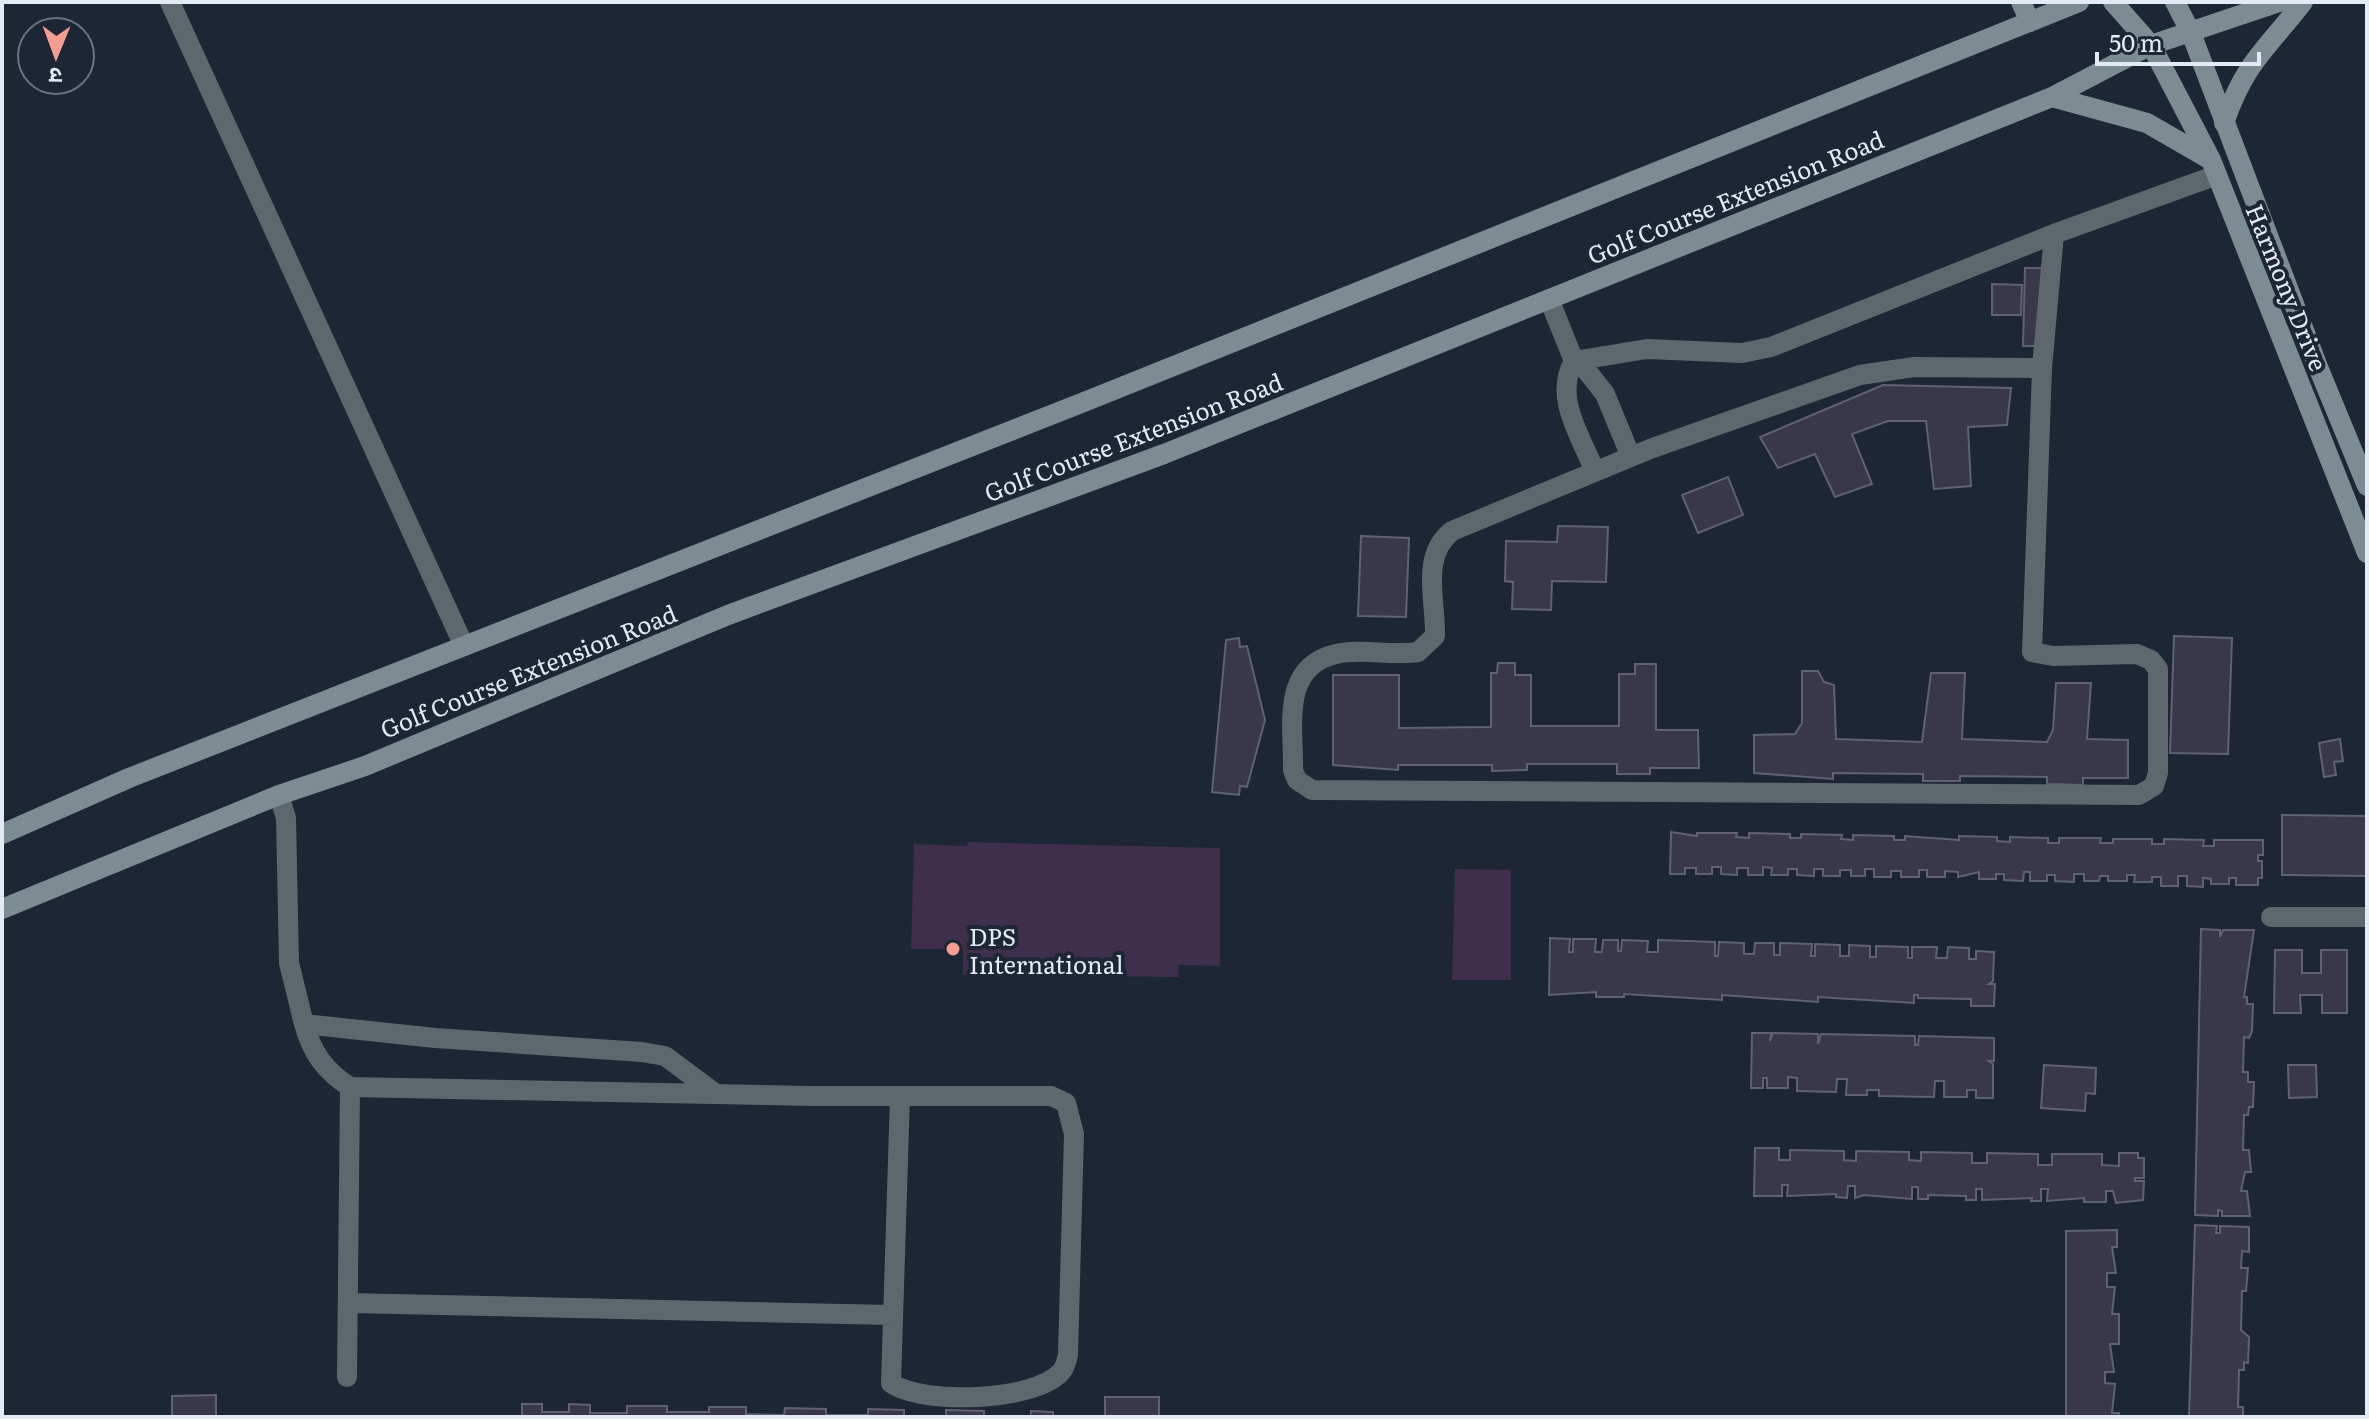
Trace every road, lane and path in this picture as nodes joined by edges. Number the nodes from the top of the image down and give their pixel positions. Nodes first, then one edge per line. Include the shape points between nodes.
1 (170, 2) edge
2 (2021, 2) edge
3 (2079, 2) edge
4 (2113, 2) edge
5 (2175, 2) edge
6 (2279, 2) edge
7 (2303, 2) edge
8 (2030, 22) junction
9 (2191, 33) junction
10 (2151, 45) junction
11 (2052, 97) junction
12 (2224, 123) junction
13 (2214, 167) junction
14 (2054, 234) junction
15 (1549, 299) junction
16 (1574, 361) junction
17 (2042, 368) junction
18 (1631, 457) junction
19 (1595, 472) junction
20 (2367, 486) edge
21 (2367, 553) edge
22 (464, 646) junction
23 (279, 795) junction
24 (2, 834) edge
25 (2, 909) edge
26 (2271, 917) dead end
27 (2367, 917) edge
28 (304, 1024) junction
29 (350, 1087) junction
30 (716, 1094) junction
31 (900, 1096) junction
32 (348, 1303) junction
33 (892, 1315) junction
34 (347, 1377) dead end

1 - 22 street
2 - 8 main road
3 - 8 main road, Golf Course Extension Road
4 - 10 main road, Harmony Drive
5 - 9 main road, Harmony Drive
6 - 9 main road, Golf Course Extension Road
7 - 12 main road via 2254,57
8 - 22 main road, Golf Course Extension Road
9 - 10 main road, Golf Course Extension Road
9 - 12 main road, Harmony Drive
10 - 11 main road, Golf Course Extension Road
10 - 13 main road, Harmony Drive
11 - 13 main road via 2147,123
11 - 15 main road, Golf Course Extension Road
12 - 20 main road, Harmony Drive
13 - 14 street
13 - 21 main road, Harmony Drive
14 - 16 street via 1771,347 1742,353 1647,349
14 - 17 street
15 - 16 street
15 - 23 main road, Golf Course Extension Road via 1164,454 728,615 365,766
16 - 18 street via 1605,394
16 - 19 street via 1564,382 1566,400
17 - 18 street via 1885,369
17 - 19 street via 2032,652 2137,654 2158,669 2158,773 2154,786 2139,795 1312,790 1297,780 1294,688 1306,667 1336,653 1418,652 1435,636 1432,556 1438,541
18 - 19 street
22 - 24 main road, Golf Course Extension Road via 129,778
23 - 25 main road, Golf Course Extension Road
23 - 28 street via 286,818 289,963
26 - 27 street
28 - 29 street via 310,1045 329,1073
28 - 30 street via 642,1052 665,1056
29 - 30 street
29 - 32 street
30 - 31 street
31 - 33 street
31 - 33 street via 1051,1096 1066,1103 1074,1134 1068,1355 1057,1376 1014,1394 905,1393 891,1383
32 - 33 street
32 - 34 street

